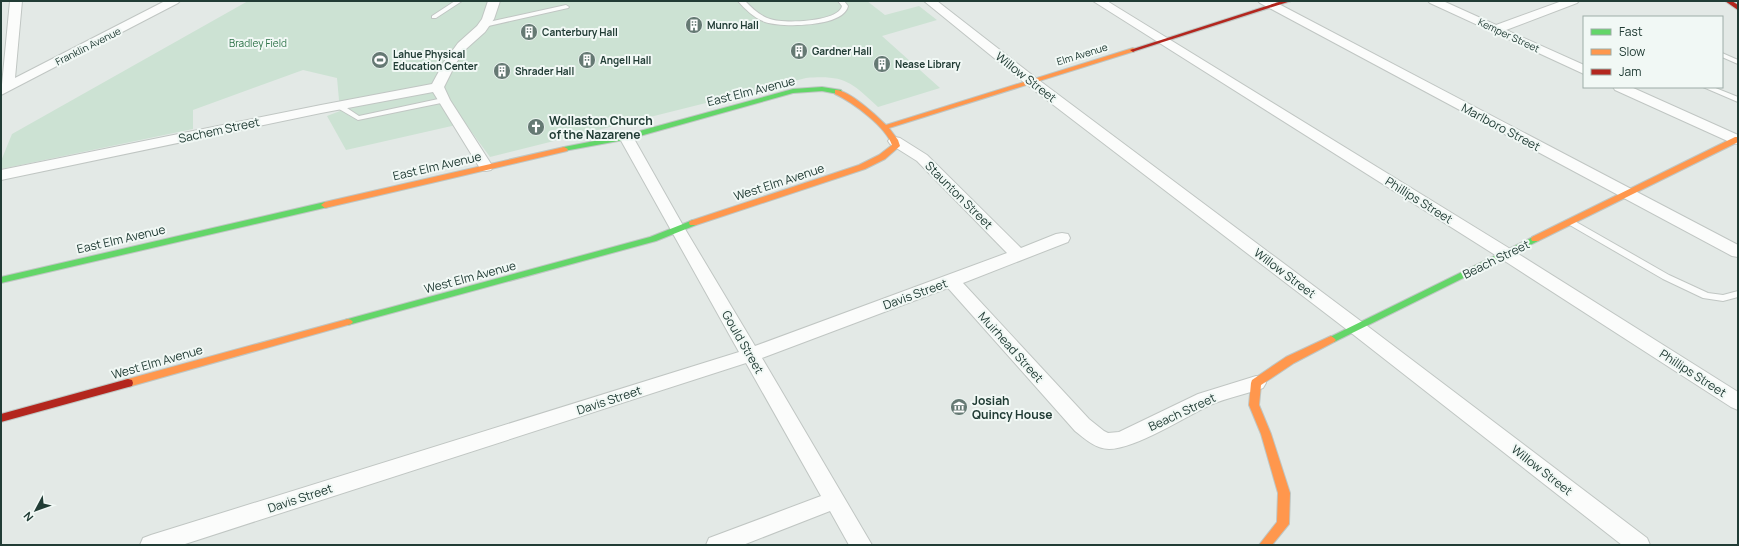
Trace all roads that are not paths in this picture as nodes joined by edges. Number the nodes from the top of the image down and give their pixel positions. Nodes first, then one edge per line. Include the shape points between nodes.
1 (174, 1) edge
2 (459, 1) edge
3 (494, 1) edge
4 (741, 1) edge
5 (841, 1) edge
6 (930, 1) edge
7 (1099, 1) edge
8 (1288, 1) edge
9 (1434, 1) edge
10 (1572, 1) edge
11 (1268, 3) edge
12 (16, 4) edge
13 (566, 7) dead end
14 (1, 11) edge
15 (434, 17) dead end
16 (484, 25) junction
17 (1496, 29) junction
18 (1150, 34) junction
19 (1723, 55) edge
20 (1738, 62) edge
21 (1583, 70) edge
22 (1021, 73) junction
23 (1623, 88) edge
24 (1709, 88) edge
25 (5, 89) edge
26 (440, 94) junction
27 (1738, 100) edge
28 (885, 111) dead end
29 (870, 116) junction
30 (883, 128) junction
31 (626, 137) junction
32 (1737, 139) edge
33 (895, 141) junction
34 (486, 166) junction
35 (1, 175) edge
36 (1628, 194) junction
37 (1571, 222) junction
38 (677, 229) junction
39 (1062, 238) dead end
40 (1738, 252) edge
41 (1018, 254) junction
42 (1506, 254) junction
43 (1, 280) edge
44 (951, 281) junction
45 (1738, 294) edge
46 (1356, 327) junction
47 (750, 355) junction
48 (1256, 383) junction
49 (1738, 402) edge
50 (1, 418) edge
51 (1108, 441) joint
52 (835, 500) junction
53 (151, 545) edge
54 (717, 545) edge
55 (861, 545) edge
56 (1265, 545) edge
57 (1639, 545) edge

1 - 25 street, Franklin Avenue
2 - 15 lane
3 - 16 street
4 - 5 lane via 758,16 786,24 838,16 844,11 845,6
6 - 22 street, Willow Street
7 - 18 street, Phillips Street
8 - 11 street, Elm Avenue
9 - 17 street, Kemper Street
10 - 17 street
11 - 18 street, Elm Avenue
11 - 36 street, Marlboro Street
12 - 14 street
12 - 25 street
13 - 16 lane
16 - 26 street via 450,62
17 - 21 street, Kemper Street
18 - 22 street, Elm Avenue
18 - 42 street, Phillips Street
19 - 20 lane
22 - 30 street, Elm Avenue
22 - 46 street, Willow Street
23 - 32 street
24 - 27 lane
26 - 34 street
26 - 35 street, Sachem Street via 338,106
28 - 29 street
29 - 30 street
29 - 31 street, East Elm Avenue via 840,92 812,89 793,91
30 - 33 street
31 - 34 street, East Elm Avenue
31 - 38 street, Gould Street
32 - 36 street, Beach Street
33 - 38 street, West Elm Avenue via 896,146 891,151 862,167
33 - 41 street, Staunton Street via 922,158
34 - 43 street, East Elm Avenue
36 - 37 street, Beach Street
36 - 40 street, Marlboro Street
37 - 42 street, Beach Street
37 - 45 lane via 1666,277 1706,296 1723,298
38 - 47 street, Gould Street
38 - 50 street, West Elm Avenue via 645,241
39 - 41 street, Davis Street
41 - 44 street, Davis Street
42 - 46 street, Beach Street
42 - 49 street, Phillips Street
44 - 47 street, Davis Street
44 - 51 street, Muirhead Street via 1082,424 1097,437
46 - 48 street, Beach Street via 1290,360
46 - 57 street, Willow Street
47 - 52 street, Gould Street
47 - 53 street, Davis Street
48 - 51 street, Beach Street via 1205,399 1129,437
48 - 56 street via 1254,405 1266,434 1284,493 1283,524
52 - 54 street
52 - 55 street, Gould Street

